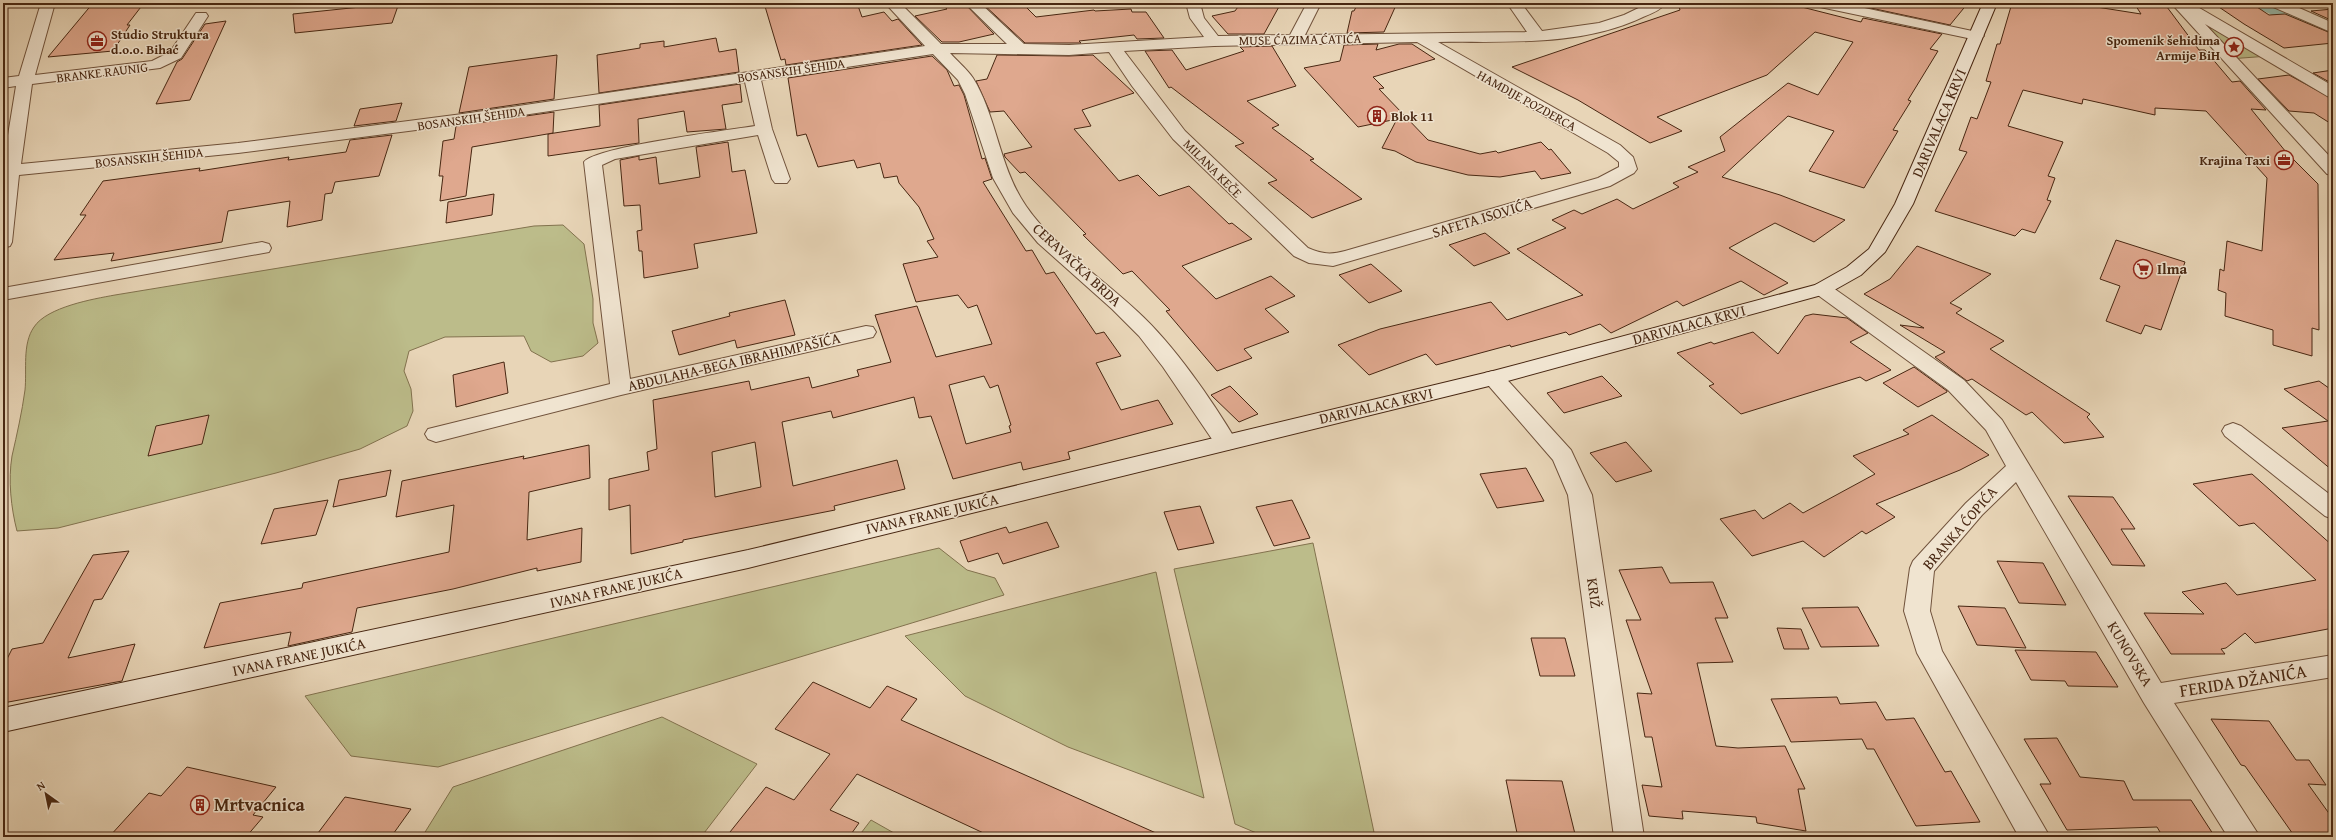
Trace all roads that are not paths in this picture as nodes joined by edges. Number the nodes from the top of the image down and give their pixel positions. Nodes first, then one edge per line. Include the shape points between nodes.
1 (48, 3) edge
2 (892, 3) edge
3 (972, 3) edge
4 (1193, 3) edge
5 (1314, 3) edge
6 (1514, 3) edge
7 (1659, 3) edge
8 (1820, 3) edge
9 (1990, 3) edge
10 (2180, 3) edge
11 (2276, 3) edge
12 (201, 16) dead end
13 (2333, 30) edge
14 (2233, 33) junction
15 (2206, 35) junction
16 (1538, 36) junction
17 (1977, 36) junction
18 (1419, 37) junction
19 (1296, 39) junction
20 (1214, 41) junction
21 (1020, 48) junction
22 (1114, 48) junction
23 (936, 49) junction
24 (752, 76) junction
25 (25, 81) junction
26 (3, 83) edge
27 (2333, 93) edge
28 (764, 129) junction
29 (1628, 169) joint
30 (2333, 170) edge
31 (7, 171) edge
32 (781, 179) dead end
33 (3, 242) edge
34 (262, 248) dead end
35 (1333, 260) joint
36 (1822, 289) junction
37 (3, 294) edge
38 (866, 332) dead end
39 (1493, 378) junction
40 (621, 388) junction
41 (2233, 431) dead end
42 (436, 434) dead end
43 (1226, 442) junction
44 (2019, 468) junction
45 (2333, 510) edge
46 (2333, 666) edge
47 (2154, 694) junction
48 (3, 720) edge
49 (1629, 837) edge
50 (2035, 837) edge
51 (2245, 837) edge

1 - 25 street
2 - 23 street, CERAVAČKA BRDA
3 - 21 street
4 - 20 street via 1197,18
5 - 19 street
6 - 16 street
7 - 16 street, MUSE ĆAZIMA ĆATIĆA via 1639,16 1612,26
8 - 17 street
9 - 17 street, DARIVALACA KRVI
10 - 14 street
10 - 15 street
11 - 13 street
12 - 25 street, BRANKE RAUNIG via 176,54 166,61 143,68
14 - 15 street via 2214,30
14 - 27 street
15 - 30 street
16 - 18 street, MUSE ĆAZIMA ĆATIĆA
17 - 36 street, DARIVALACA KRVI via 1904,204 1876,252 1854,271
18 - 19 street, MUSE ĆAZIMA ĆATIĆA
18 - 29 street, HAMDIJE POZDERCA via 1614,149 1627,162
19 - 20 street, MUSE ĆAZIMA ĆATIĆA
20 - 22 street, MUSE ĆAZIMA ĆATIĆA
21 - 22 street, MUSE ĆAZIMA ĆATIĆA
21 - 23 street, MUSE ĆAZIMA ĆATIĆA
22 - 35 street, MILANA KEČE via 1165,119 1218,174 1301,252 1316,259
23 - 24 street, BOSANSKIH ŠEHIDA
23 - 43 street, CERAVAČKA BRDA via 965,78 974,93 1001,178 1020,209 1050,244 1154,339
24 - 28 street
24 - 31 street, BOSANSKIH ŠEHIDA via 470,118 238,148
25 - 26 street, BRANKE RAUNIG
25 - 31 street
28 - 32 street
28 - 40 street, ABDULAHA-BEGA IBRAHIMPAŠIĆA via 611,155 593,162
29 - 35 street, SAFETA ISOVIĆA via 1604,182 1397,244
31 - 33 street
34 - 37 street
36 - 39 street, DARIVALACA KRVI
36 - 44 street via 1956,385 1994,425
38 - 40 street, ABDULAHA-BEGA IBRAHIMPAŠIĆA
39 - 43 street, DARIVALACA KRVI
39 - 49 street, KRIŽ via 1563,456 1580,495
40 - 42 street
41 - 45 street
43 - 48 street, IVANA FRANE JUKIĆA via 748,558
44 - 47 street, KUNOVSKA
44 - 50 street, BRANKA ĆOPIĆA via 2002,480 1922,568 1918,611 1930,653
46 - 47 street, FERIDA DŽANIĆA
47 - 51 street, KUNOVSKA

